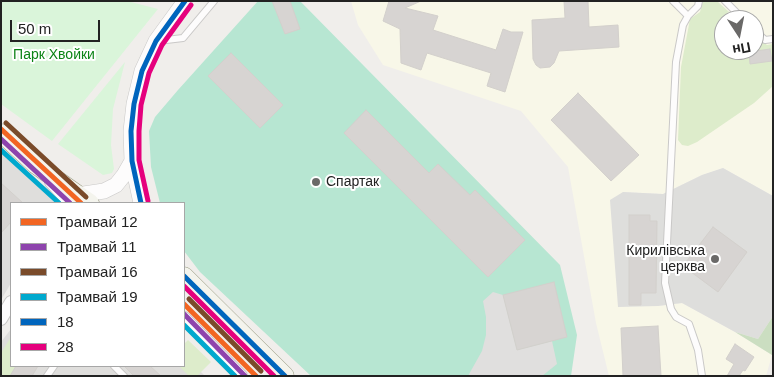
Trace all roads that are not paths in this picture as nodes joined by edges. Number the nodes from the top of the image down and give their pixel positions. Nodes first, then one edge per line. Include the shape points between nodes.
1 (185, 1) edge
2 (214, 1) edge
3 (673, 1) edge
4 (699, 1) edge
5 (725, 1) edge
6 (734, 10) edge
7 (688, 16) junction
8 (156, 41) junction
9 (1, 133) edge
10 (132, 161) junction
11 (77, 201) edge
12 (102, 202) edge
13 (141, 202) edge
14 (185, 277) edge
15 (10, 304) edge
16 (1, 319) edge
17 (185, 319) edge
18 (115, 367) edge
19 (124, 376) edge
20 (241, 376) edge
21 (285, 376) edge
22 (702, 376) edge

1 - 8 street
2 - 8 lane via 183,38
3 - 7 lane
4 - 7 lane
5 - 6 lane
7 - 22 lane via 683,25 676,62 665,283 671,309 689,324
8 - 10 street via 142,71 134,104
9 - 11 main road
10 - 11 street via 116,185
10 - 13 street
11 - 12 main road via 96,199
14 - 21 main road
15 - 16 street
17 - 20 street
18 - 19 lane

